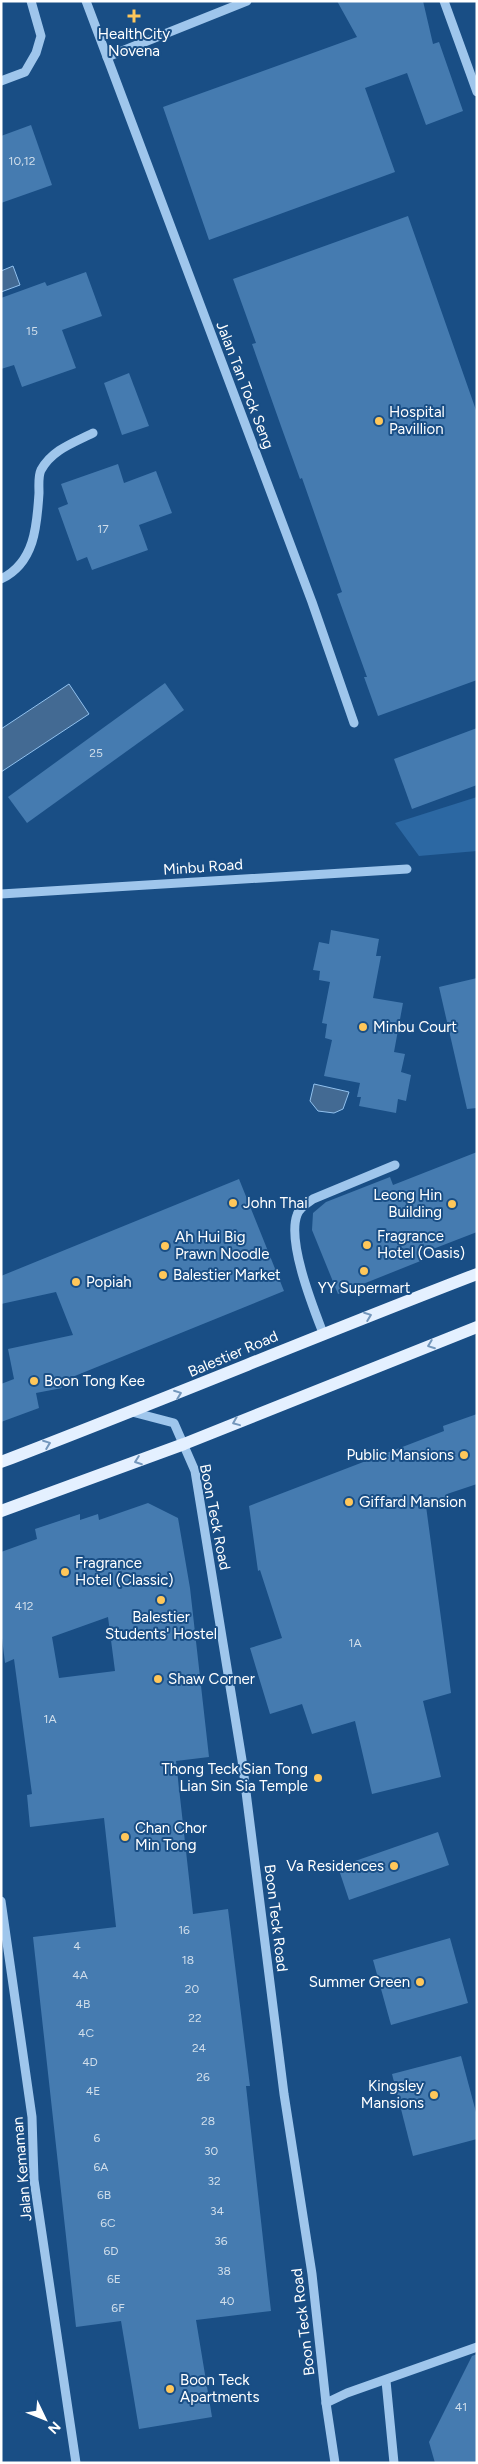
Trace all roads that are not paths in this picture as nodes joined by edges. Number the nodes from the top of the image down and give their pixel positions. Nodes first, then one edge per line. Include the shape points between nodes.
1 (31, 1) edge
2 (86, 1) edge
3 (247, 1) edge
4 (444, 1) edge
5 (107, 57) junction
6 (1, 81) edge
7 (477, 92) edge
8 (93, 433) dead end
9 (1, 579) edge
10 (354, 723) dead end
11 (406, 869) dead end
12 (1, 894) edge
13 (395, 1165) dead end
14 (477, 1274) edge
15 (477, 1327) edge
16 (323, 1333) junction
17 (132, 1412) junction
18 (184, 1444) junction
19 (1, 1462) edge
20 (1, 1511) edge
21 (1, 1901) edge
22 (477, 2347) edge
23 (386, 2381) junction
24 (326, 2403) junction
25 (76, 2463) edge
26 (335, 2463) edge
27 (394, 2463) edge

1 - 6 street via 41,36 36,53 25,72
2 - 5 street, Jalan Tan Tock Seng
3 - 5 street
4 - 7 street
5 - 10 street, Jalan Tan Tock Seng via 312,602
8 - 9 street via 56,451 40,472 36,529 30,551 8,576
11 - 12 street, Minbu Road
13 - 16 street via 313,1198 296,1216 296,1246
16 -> 14 main road, Balestier Road
15 -> 18 main road
17 -> 16 main road, Balestier Road
17 - 18 street, Boon Teck Road via 174,1424
19 -> 17 main road, Balestier Road
18 -> 20 main road
18 - 24 street, Boon Teck Road via 195,1471 242,1760 292,2148 312,2274
21 - 25 street, Jalan Kemaman via 32,2117 34,2180
22 - 23 street
23 - 24 street
23 - 27 street
24 - 26 street, Boon Teck Road

